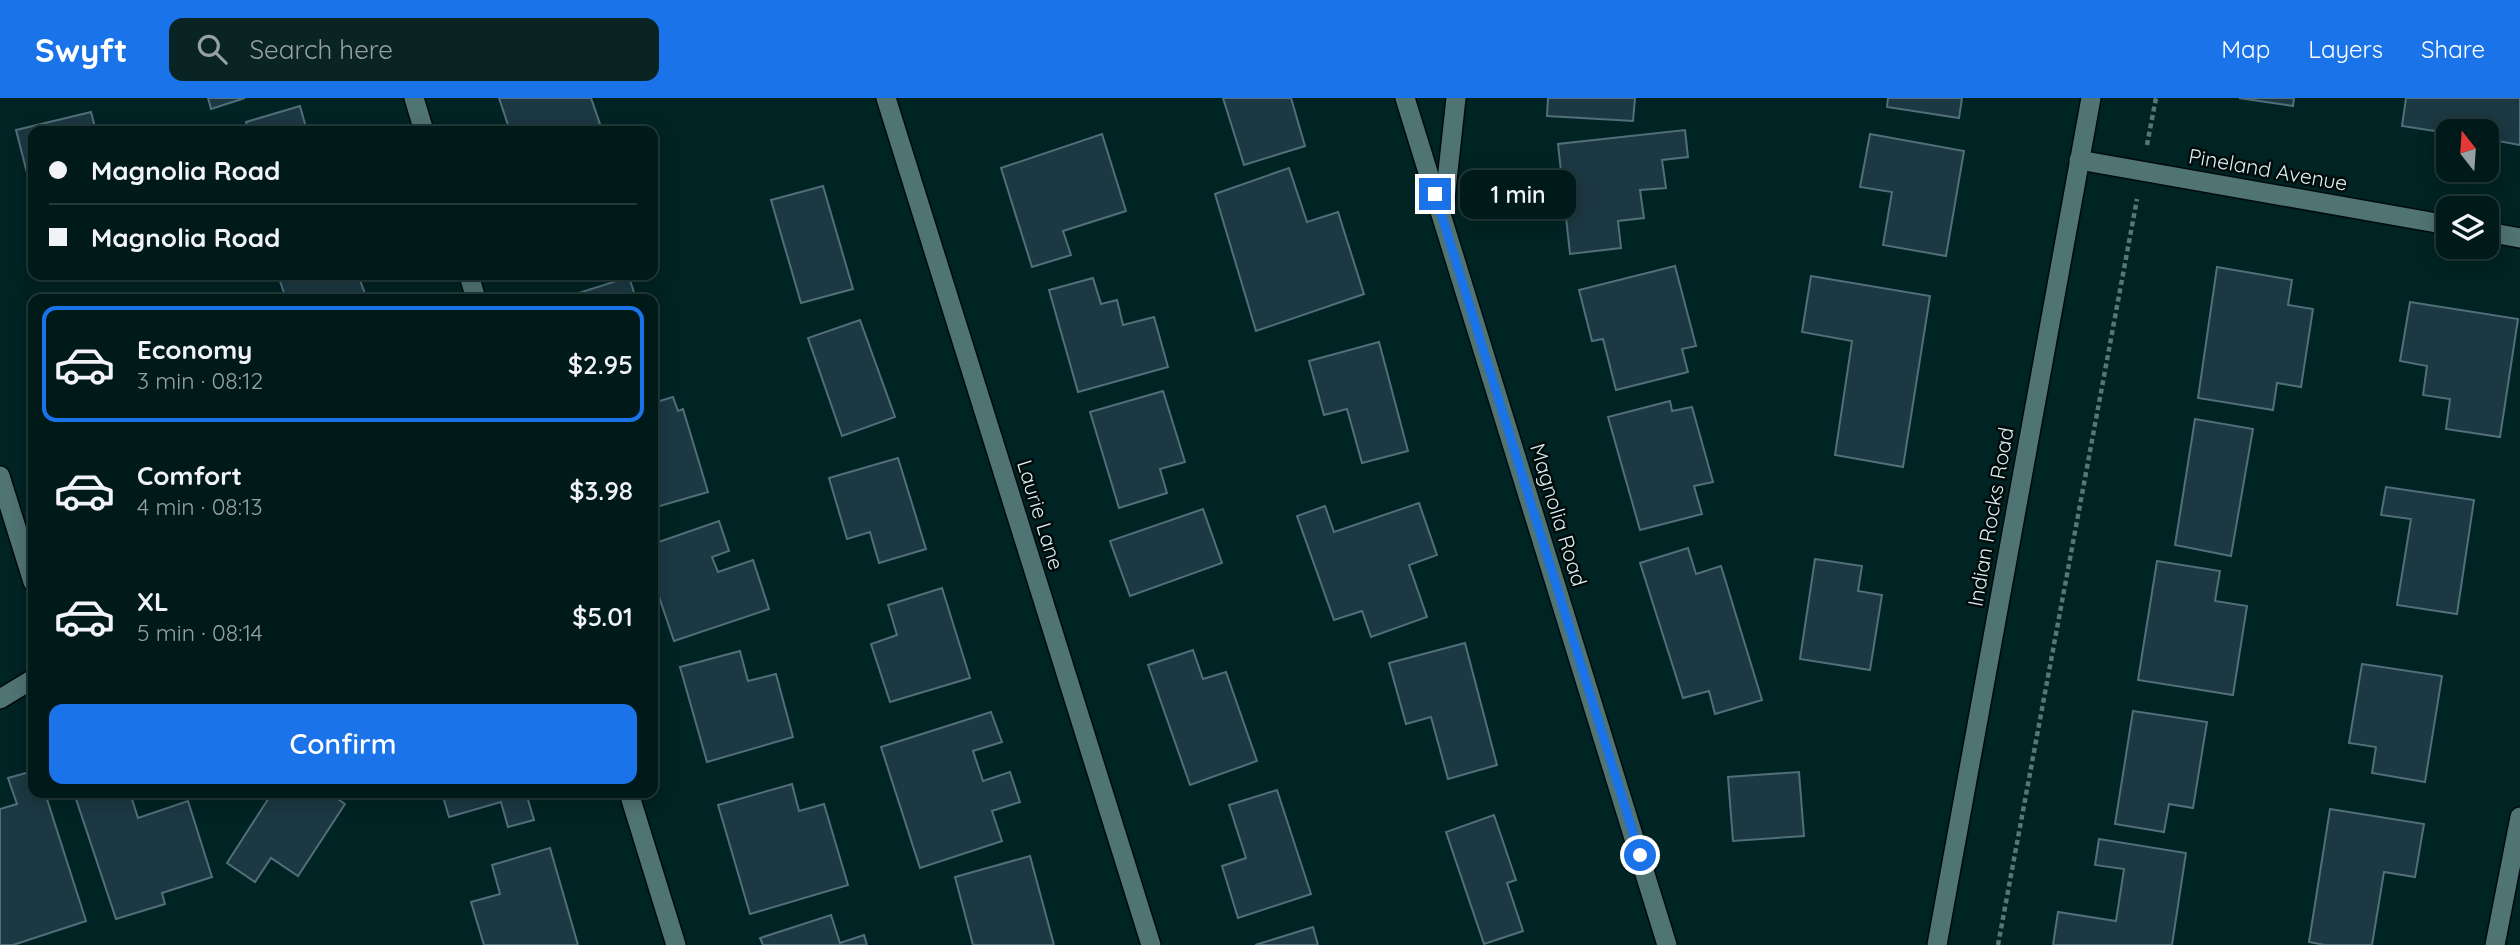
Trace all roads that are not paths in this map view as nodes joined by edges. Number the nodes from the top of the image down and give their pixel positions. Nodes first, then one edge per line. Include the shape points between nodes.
1 (414, 98) edge
2 (886, 98) edge
3 (1405, 98) edge
4 (1455, 98) edge
5 (2091, 98) edge
6 (422, 126) edge
7 (2079, 160) junction
8 (1443, 218) junction
9 (2436, 223) edge
10 (2499, 234) edge
11 (2520, 238) edge
12 (0, 476) edge
13 (28, 566) edge
14 (28, 682) edge
15 (0, 699) edge
16 (631, 798) edge
17 (2520, 817) edge
18 (676, 945) edge
19 (1151, 945) edge
20 (1667, 945) edge
21 (1937, 945) edge
22 (2495, 945) edge

1 - 6 street
2 - 19 street, Laurie Lane
3 - 8 street, Magnolia Road
4 - 8 street
5 - 7 street, Indian Rocks Road
7 - 9 street, Pineland Avenue
7 - 21 street, Indian Rocks Road
8 - 20 street, Magnolia Road
10 - 11 street
12 - 13 street
14 - 15 street
16 - 18 street
17 - 22 street

